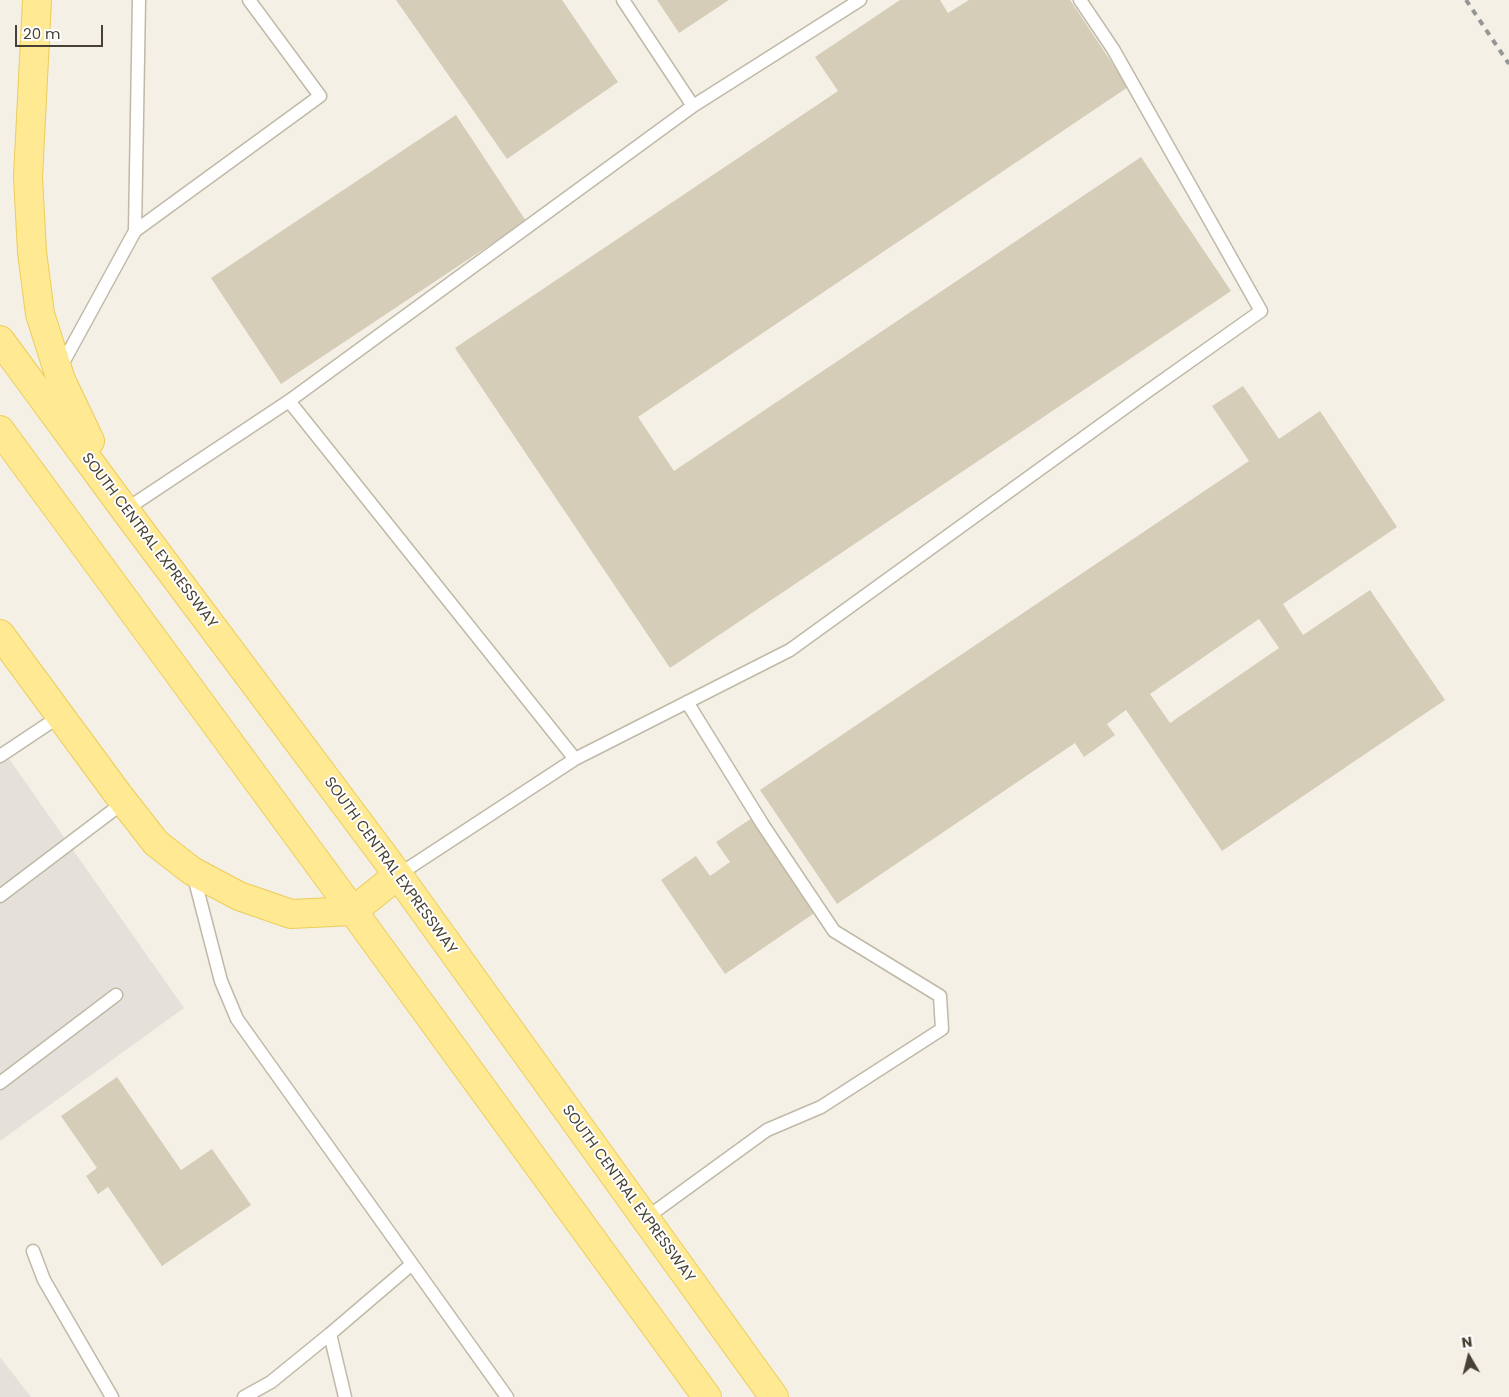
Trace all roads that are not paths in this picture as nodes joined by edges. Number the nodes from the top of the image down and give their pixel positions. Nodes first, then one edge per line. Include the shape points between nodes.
1 (38, 0) edge
2 (139, 0) edge
3 (249, 0) edge
4 (623, 0) edge
5 (860, 0) edge
6 (1080, 0) edge
7 (693, 106) junction
8 (135, 231) junction
9 (0, 340) edge
10 (58, 372) junction
11 (289, 401) junction
12 (0, 430) edge
13 (123, 506) junction
14 (0, 634) edge
15 (687, 702) junction
16 (60, 716) junction
17 (0, 756) edge
18 (575, 759) junction
19 (124, 802) junction
20 (192, 870) junction
21 (398, 875) junction
22 (0, 896) edge
23 (353, 911) junction
24 (116, 995) dead end
25 (0, 1084) edge
26 (646, 1218) junction
27 (32, 1251) dead end
28 (412, 1264) junction
29 (330, 1334) junction
30 (112, 1397) edge
31 (244, 1397) edge
32 (345, 1397) edge
33 (507, 1397) edge
34 (707, 1397) edge
35 (774, 1397) edge

1 - 10 main road via 28,177 32,252 40,314
2 - 8 lane
3 - 8 lane via 320,96
4 - 7 lane
5 - 7 lane
6 - 15 lane via 1113,49 1261,311 790,650
7 - 11 lane
8 - 10 lane
9 - 13 main road, SOUTH CENTRAL EXPRESSWAY
10 - 13 main road
11 - 13 lane
11 - 18 lane
12 - 23 main road
13 - 21 main road, SOUTH CENTRAL EXPRESSWAY
14 - 16 main road
15 - 18 lane
15 - 26 lane via 834,931 940,996 942,1029 821,1107 768,1130
16 - 17 lane
16 - 19 main road
18 - 21 lane
19 - 20 main road via 156,843
19 - 22 lane
20 - 23 main road via 239,896 291,914
20 - 28 lane via 220,981 237,1020
21 - 23 main road
21 - 26 main road, SOUTH CENTRAL EXPRESSWAY
23 - 34 main road
24 - 25 lane
26 - 35 main road, SOUTH CENTRAL EXPRESSWAY
27 - 30 lane via 44,1280
28 - 29 lane
28 - 33 lane
29 - 31 lane via 271,1382
29 - 32 lane

